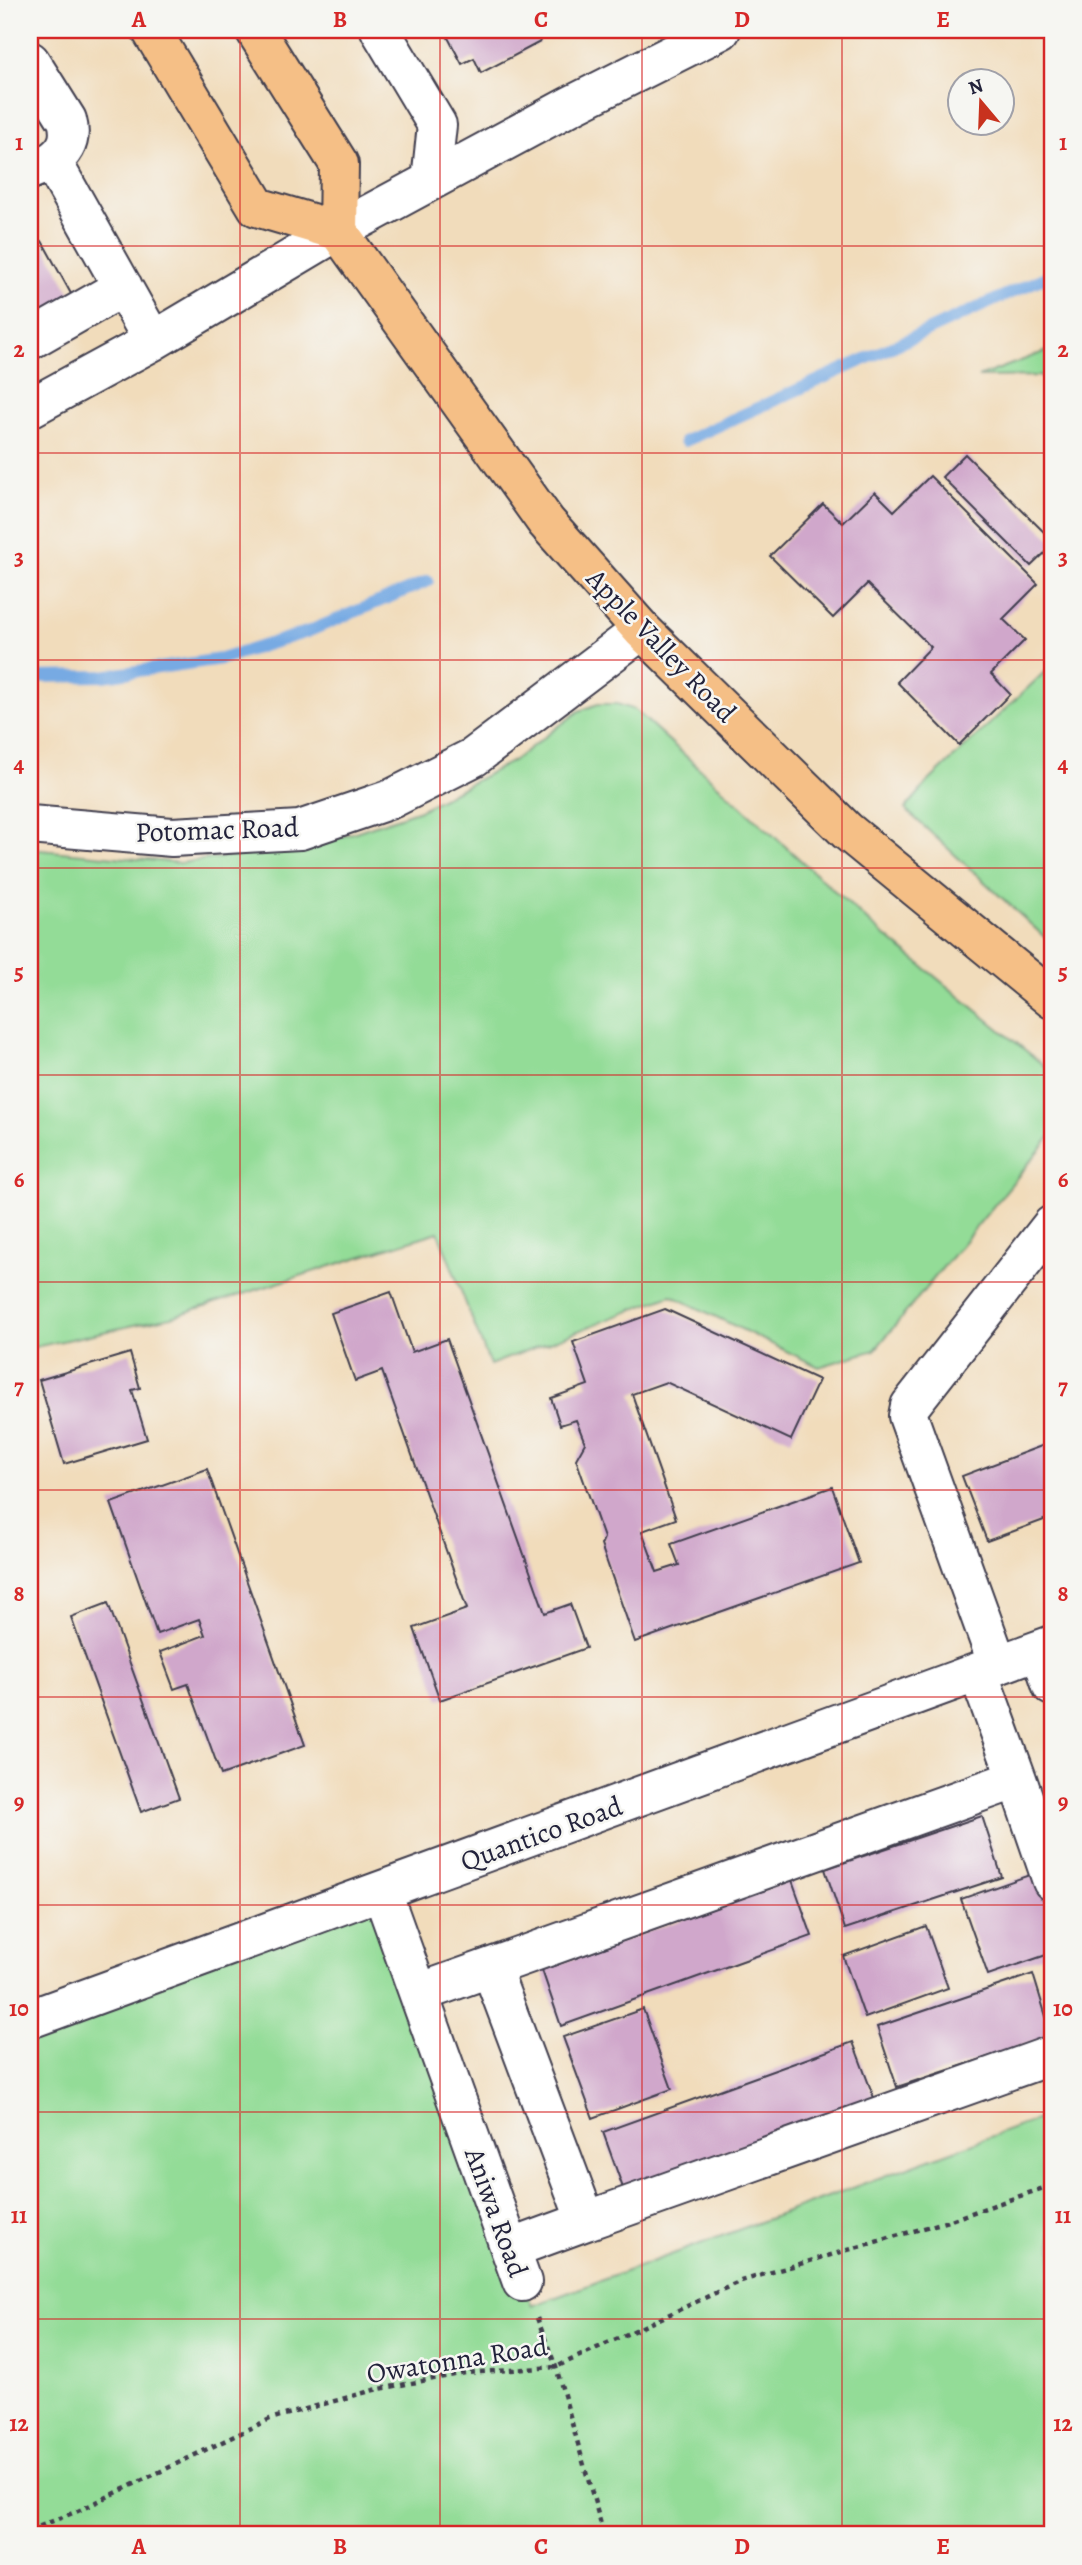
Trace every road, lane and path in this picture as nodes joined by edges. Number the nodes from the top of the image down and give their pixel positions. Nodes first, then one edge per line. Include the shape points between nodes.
1 (151, 30) edge
2 (255, 30) edge
3 (380, 30) edge
4 (721, 30) edge
5 (30, 61) edge
6 (41, 166) edge
7 (431, 181) junction
8 (338, 231) junction
9 (123, 287) junction
10 (30, 340) edge
11 (153, 341) junction
12 (30, 408) edge
13 (642, 630) junction
14 (30, 825) edge
15 (1052, 999) edge
16 (1052, 1225) edge
17 (1046, 1648) edge
18 (988, 1669) junction
19 (1052, 1686) edge
20 (1017, 1779) junction
21 (1052, 1881) edge
22 (382, 1892) junction
23 (491, 1968) junction
24 (419, 1993) junction
25 (30, 2019) edge
26 (1052, 2055) edge
27 (1052, 2185) edge
28 (586, 2221) junction
29 (516, 2266) junction
30 (556, 2367) junction
31 (30, 2530) edge
32 (604, 2535) edge

1 - 8 main road via 257,207
2 - 8 main road via 339,164
3 - 7 street via 437,125
4 - 7 street
5 - 6 street via 69,130 63,153
6 - 9 street
7 - 8 street
8 - 11 street
8 - 13 main road, Apple Valley Road via 546,522
9 - 10 street
9 - 11 street
11 - 12 street
13 - 14 street, Potomac Road via 474,757 391,799 300,830 172,837
13 - 15 main road, Apple Valley Road via 847,831
16 - 18 street via 910,1406 908,1416
17 - 18 street, Quantico Road
17 - 19 street
18 - 20 street
18 - 22 street, Quantico Road
20 - 21 street
20 - 23 street
22 - 24 street, Aniwa Road
22 - 25 street, Quantico Road
23 - 24 street
23 - 28 street
24 - 29 street, Aniwa Road
26 - 28 street
27 - 30 path, Owatonna Road via 741,2281
28 - 29 street
29 - 30 path, Aniwa Road
30 - 31 path, Owatonna Road via 452,2376 374,2390 270,2419
30 - 32 path, Aniwa Road

